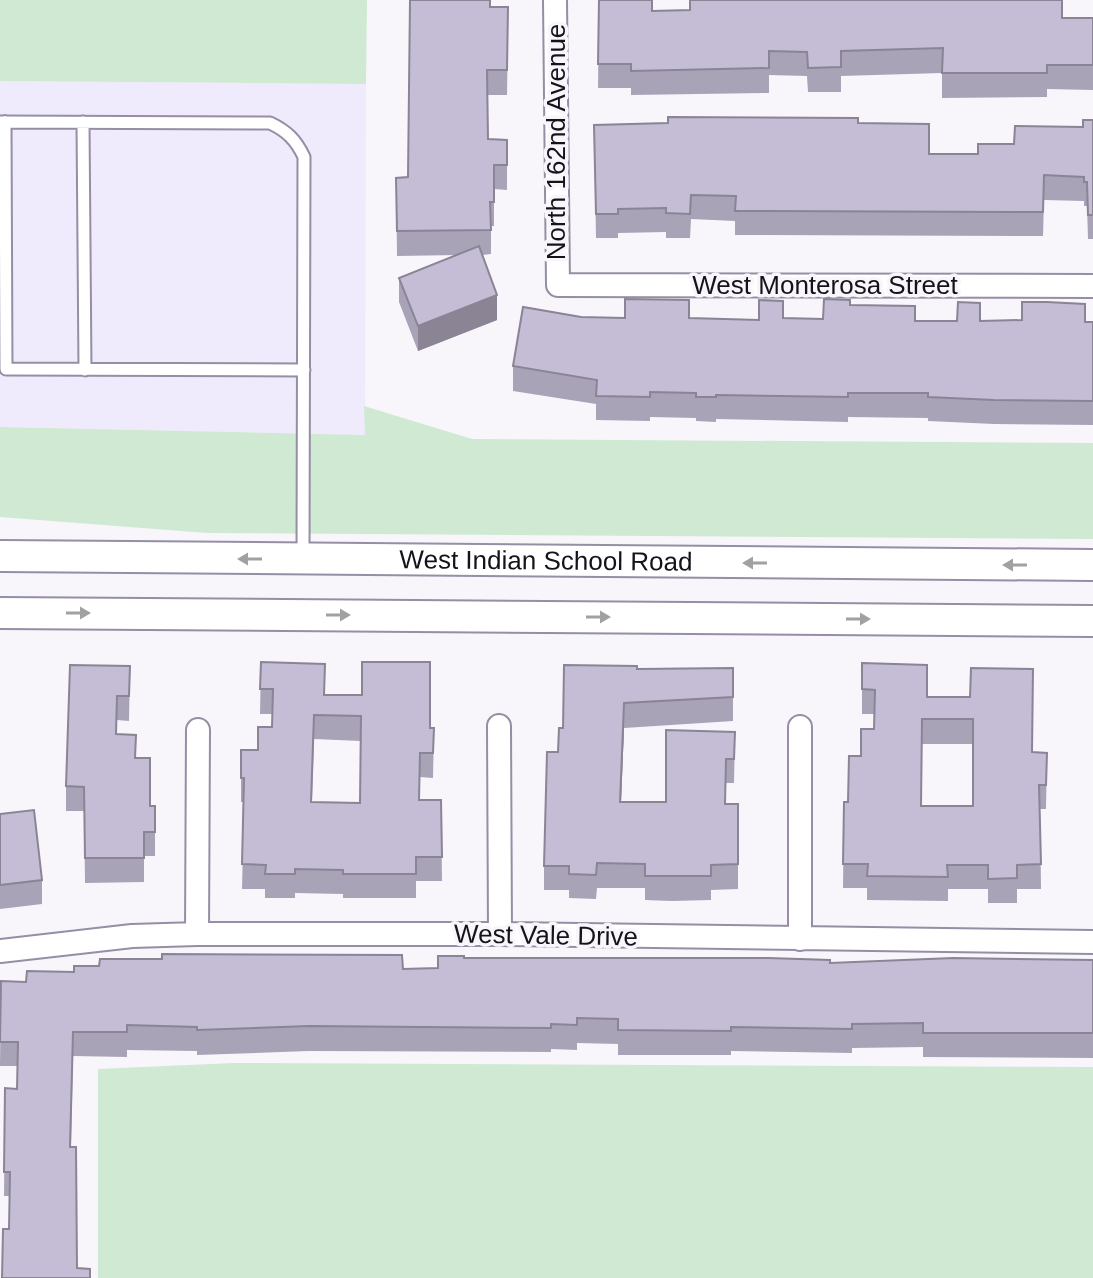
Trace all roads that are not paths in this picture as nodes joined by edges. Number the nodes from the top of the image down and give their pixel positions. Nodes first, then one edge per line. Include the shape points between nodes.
1 (555, 0) edge
2 (3, 122) edge
3 (83, 122) junction
4 (3, 195) edge
5 (558, 285) joint
6 (1093, 286) edge
7 (3, 369) edge
8 (85, 370) junction
9 (304, 370) junction
10 (0, 556) edge
11 (303, 559) junction
12 (1093, 565) edge
13 (0, 613) edge
14 (1093, 621) edge
15 (499, 726) dead end
16 (800, 727) dead end
17 (198, 730) dead end
18 (197, 934) junction
19 (500, 934) junction
20 (800, 939) junction
21 (1093, 942) edge
22 (0, 951) edge

1 - 5 street, North 162nd Avenue
2 - 3 lane
2 - 4 lane
3 - 8 lane
3 - 9 lane via 270,123 297,142 304,157
4 - 7 lane
5 - 6 street, West Monterosa Street
7 - 8 lane
8 - 9 lane
9 - 11 lane
11 -> 10 main road, West Indian School Road
12 -> 11 main road, West Indian School Road
13 -> 14 main road
15 - 19 street
16 - 20 street
17 - 18 street
18 - 19 street, West Vale Drive
18 - 22 street, West Vale Drive
19 - 20 street, West Vale Drive
20 - 21 street, West Vale Drive

